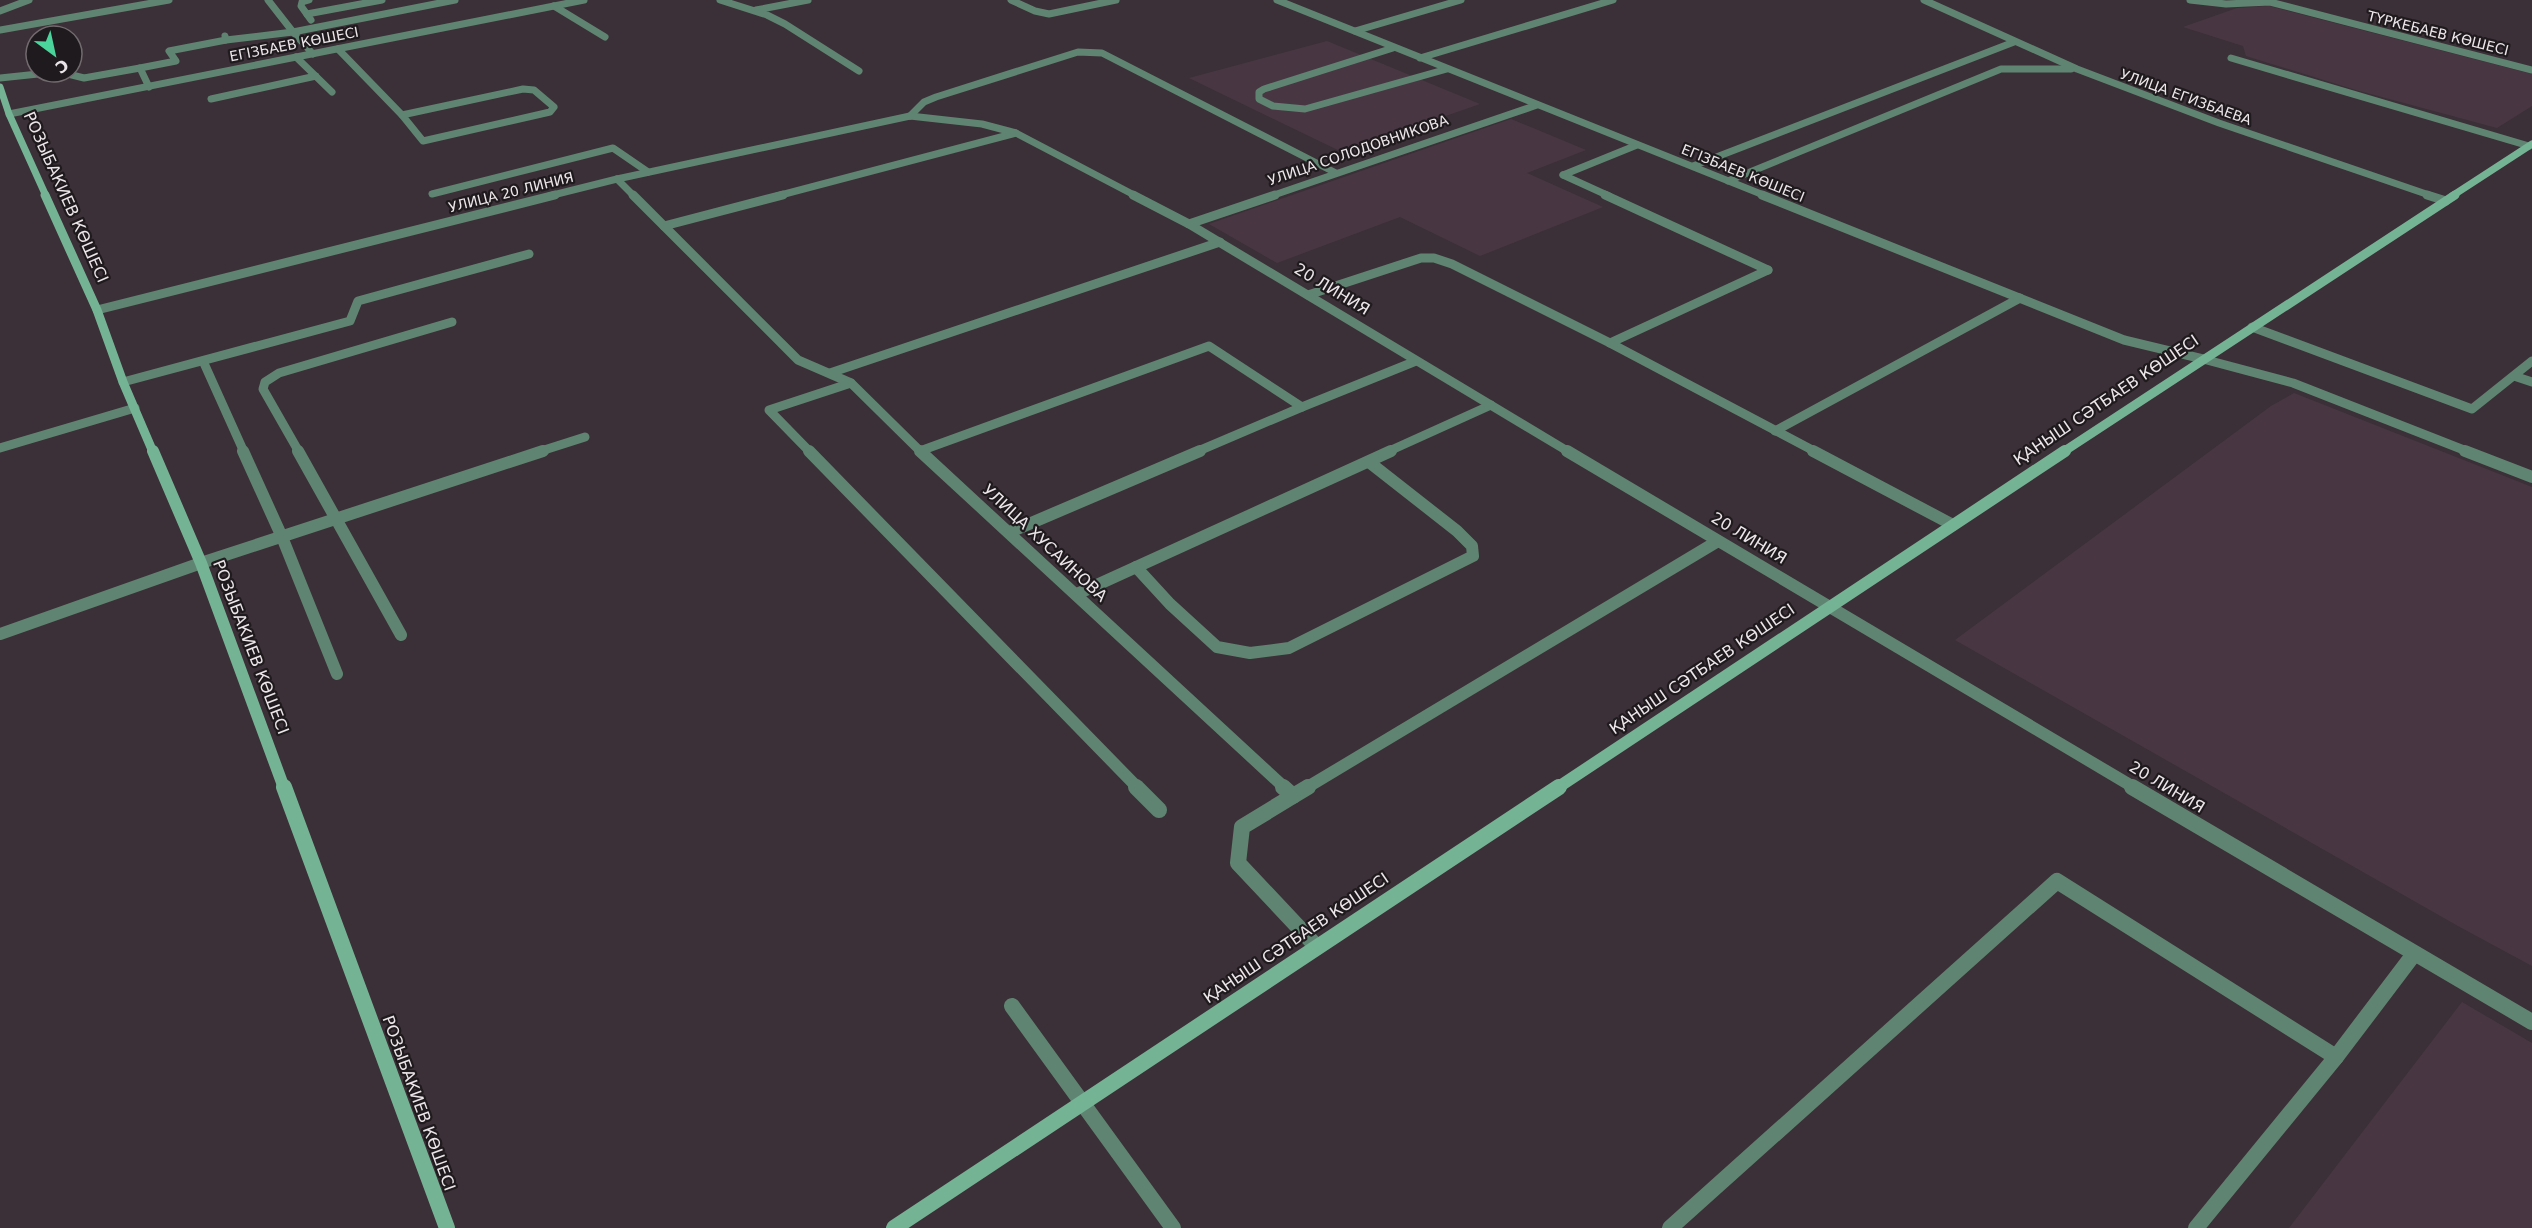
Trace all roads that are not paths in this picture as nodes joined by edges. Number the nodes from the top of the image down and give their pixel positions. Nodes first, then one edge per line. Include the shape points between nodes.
1 (29, 0) edge
2 (169, 0) edge
3 (268, 0) edge
4 (309, 0) edge
5 (382, 0) edge
6 (455, 0) edge
7 (584, 0) edge
8 (720, 0) edge
9 (808, 0) edge
10 (1011, 0) edge
11 (1116, 0) edge
12 (1277, 0) edge
13 (1461, 0) edge
14 (1613, 0) edge
15 (1924, 0) edge
16 (2190, 0) edge
17 (2270, 1) edge
18 (554, 6) junction
19 (756, 10) junction
20 (0, 11) edge
21 (307, 14) junction
22 (303, 29) junction
23 (0, 30) edge
24 (1355, 31) junction
25 (293, 32) junction
26 (604, 37) dead end
27 (2014, 42) junction
28 (1393, 48) junction
29 (338, 49) junction
30 (313, 54) junction
31 (296, 57) junction
32 (1420, 58) junction
33 (2231, 58) dead end
34 (1971, 59) junction
35 (1981, 62) dead end
36 (1991, 66) dead end
37 (141, 68) junction
38 (1447, 69) junction
39 (2001, 69) junction
40 (2078, 69) junction
41 (2532, 70) edge
42 (859, 71) dead end
43 (24, 76) edge
44 (316, 76) junction
45 (0, 78) edge
46 (84, 78) edge
47 (0, 87) edge
48 (148, 87) junction
49 (332, 92) dead end
50 (1, 96) edge
51 (210, 99) dead end
52 (1537, 105) junction
53 (9, 114) junction
54 (402, 115) junction
55 (910, 116) junction
56 (935, 118) joint
57 (1016, 133) junction
58 (1637, 145) junction
59 (2531, 146) edge
60 (1693, 166) junction
61 (648, 172) junction
62 (1336, 173) junction
63 (616, 179) junction
64 (1728, 181) junction
65 (432, 194) dead end
66 (2446, 201) junction
67 (1189, 224) junction
68 (663, 225) junction
69 (1220, 242) junction
70 (528, 254) dead end
71 (1308, 295) junction
72 (2020, 298) junction
73 (96, 310) junction
74 (452, 322) dead end
75 (2252, 327) junction
76 (1610, 343) junction
77 (2203, 359) junction
78 (203, 361) junction
79 (1416, 361) junction
80 (2532, 361) edge
81 (830, 373) junction
82 (2514, 376) junction
83 (123, 382) junction
84 (2532, 382) edge
85 (850, 383) junction
86 (1491, 405) junction
87 (1302, 407) junction
88 (135, 408) junction
89 (1775, 431) junction
90 (585, 437) dead end
91 (0, 448) edge
92 (920, 451) junction
93 (1369, 462) junction
94 (2532, 477) edge
95 (336, 519) junction
96 (1953, 525) junction
97 (1010, 532) junction
98 (282, 537) junction
99 (1718, 541) junction
100 (201, 563) junction
101 (1136, 567) junction
102 (1077, 594) junction
103 (1829, 608) junction
104 (0, 634) edge
105 (401, 635) dead end
106 (337, 674) dead end
107 (1293, 796) junction
108 (1159, 810) dead end
109 (1317, 947) junction
110 (2414, 954) junction
111 (1012, 1006) dead end
112 (2532, 1022) edge
113 (2336, 1057) junction
114 (1082, 1103) junction
115 (447, 1228) edge
116 (894, 1228) edge
117 (1173, 1228) edge
118 (1670, 1228) edge
119 (2196, 1228) edge

1 - 20 street
2 - 23 street
3 - 25 street
4 - 21 street via 301,6
5 - 21 street
6 - 22 street
7 - 18 street, ЕГІЗБАЕВ КӨШЕСІ
8 - 19 street
9 - 19 street
10 - 11 street via 1049,14
12 - 24 street, ЕГІЗБАЕВ КӨШЕСІ
13 - 24 street
14 - 32 street
15 - 27 street, УЛИЦА ЕГИЗБАЕВА
16 - 17 street, ТҮРКЕБАЕВ КӨШЕСІ via 2226,4
17 - 41 street, ТҮРКЕБАЕВ КӨШЕСІ
18 - 26 street
18 - 29 street, ЕГІЗБАЕВ КӨШЕСІ
19 - 42 street
21 - 22 street via 311,24
22 - 25 street
24 - 28 street, ЕГІЗБАЕВ КӨШЕСІ
25 - 30 street
25 - 37 street via 226,38 169,51 176,62
27 - 34 street
27 - 40 street, УЛИЦА ЕГИЗБАЕВА
28 - 32 street, ЕГІЗБАЕВ КӨШЕСІ
28 - 38 street via 1264,89 1259,92 1259,99 1273,106 1305,110
29 - 30 street, ЕГІЗБАЕВ КӨШЕСІ
29 - 54 street
30 - 31 street, ЕГІЗБАЕВ КӨШЕСІ
31 - 44 street
31 - 48 street, ЕГІЗБАЕВ КӨШЕСІ
32 - 38 street, ЕГІЗБАЕВ КӨШЕСІ
33 - 59 street
34 - 35 street
34 - 60 street
36 - 39 street
37 - 46 street
37 - 48 street
38 - 52 street, ЕГІЗБАЕВ КӨШЕСІ
39 - 40 street
39 - 64 street
40 - 66 street, УЛИЦА ЕГИЗБАЕВА via 2218,123
43 - 45 street
44 - 49 street
44 - 51 street
47 - 50 main road, РОЗЫБАКИЕВ КӨШЕСІ
48 - 53 street, ЕГІЗБАЕВ КӨШЕСІ
50 - 53 main road, РОЗЫБАКИЕВ КӨШЕСІ
52 - 58 street, ЕГІЗБАЕВ КӨШЕСІ
52 - 62 street, УЛИЦА СОЛОДОВНИКОВА
53 - 73 main road, РОЗЫБАКИЕВ КӨШЕСІ
54 - 54 street via 423,141 550,112 554,107 534,90 523,89
55 - 56 street, УЛИЦА 20 ЛИНИЯ
55 - 61 street, УЛИЦА 20 ЛИНИЯ
55 - 62 street via 924,102 936,97 1078,52 1092,51
56 - 57 street, 20 ЛИНИЯ
57 - 67 street, 20 ЛИНИЯ
57 - 68 street
58 - 60 street, ЕГІЗБАЕВ КӨШЕСІ
58 - 76 street via 1563,174 1768,270
59 - 66 main road, ҚАНЫШ СӘТБАЕВ КӨШЕСІ
60 - 64 street, ЕГІЗБАЕВ КӨШЕСІ
61 - 63 street, УЛИЦА 20 ЛИНИЯ
61 - 65 street via 614,148
62 - 67 street, УЛИЦА СОЛОДОВНИКОВА
63 - 68 street, УЛИЦА ХУСАИНОВА
63 - 73 street, УЛИЦА 20 ЛИНИЯ
64 - 72 street, ЕГІЗБАЕВ КӨШЕСІ
66 - 75 main road, ҚАНЫШ СӘТБАЕВ КӨШЕСІ
67 - 69 street, 20 ЛИНИЯ
68 - 81 street, УЛИЦА ХУСАИНОВА via 798,360
69 - 71 street, 20 ЛИНИЯ
69 - 81 street
70 - 78 street via 358,301 350,321
71 - 76 street via 1421,258 1434,258
71 - 79 street, 20 ЛИНИЯ
72 - 77 street, ЕГІЗБАЕВ КӨШЕСІ via 2124,340
72 - 89 street
73 - 83 main road, РОЗЫБАКИЕВ КӨШЕСІ
74 - 95 street via 279,373 265,382 263,389
75 - 77 main road, ҚАНЫШ СӘТБАЕВ КӨШЕСІ
75 - 82 street via 2472,409
76 - 89 street
77 - 94 street, ЕГІЗБАЕВ КӨШЕСІ via 2293,383
77 - 96 main road, ҚАНЫШ СӘТБАЕВ КӨШЕСІ
78 - 83 street
78 - 98 street
79 - 86 street, 20 ЛИНИЯ
79 - 87 street
80 - 82 street
81 - 85 street, УЛИЦА ХУСАИНОВА
82 - 84 street
83 - 88 main road, РОЗЫБАКИЕВ КӨШЕСІ
85 - 92 street, УЛИЦА ХУСАИНОВА
85 - 108 street via 769,410
86 - 93 street
86 - 99 street, 20 ЛИНИЯ
87 - 92 street via 1209,346
87 - 97 street
88 - 91 street
88 - 100 main road, РОЗЫБАКИЕВ КӨШЕСІ
89 - 96 street
90 - 95 street
92 - 97 street, УЛИЦА ХУСАИНОВА
93 - 101 street
93 - 101 street via 1457,531 1472,546 1473,556 1289,648 1250,653 1218,647
95 - 98 street
95 - 105 street
96 - 103 main road, ҚАНЫШ СӘТБАЕВ КӨШЕСІ
97 - 102 street, УЛИЦА ХУСАИНОВА
98 - 100 street
98 - 106 street
99 - 103 street, 20 ЛИНИЯ
99 - 107 street
100 - 104 street
100 - 115 main road, РОЗЫБАКИЕВ КӨШЕСІ
101 - 102 street
102 - 107 street, УЛИЦА ХУСАИНОВА
103 - 109 main road, ҚАНЫШ СӘТБАЕВ КӨШЕСІ
103 - 110 street, 20 ЛИНИЯ
107 - 109 street via 1242,827 1238,863
109 - 114 main road, ҚАНЫШ СӘТБАЕВ КӨШЕСІ
110 - 112 street, 20 ЛИНИЯ
110 - 113 street
111 - 114 street
113 - 118 street via 2057,881
113 - 119 street
114 - 116 main road, ҚАНЫШ СӘТБАЕВ КӨШЕСІ
114 - 117 street

